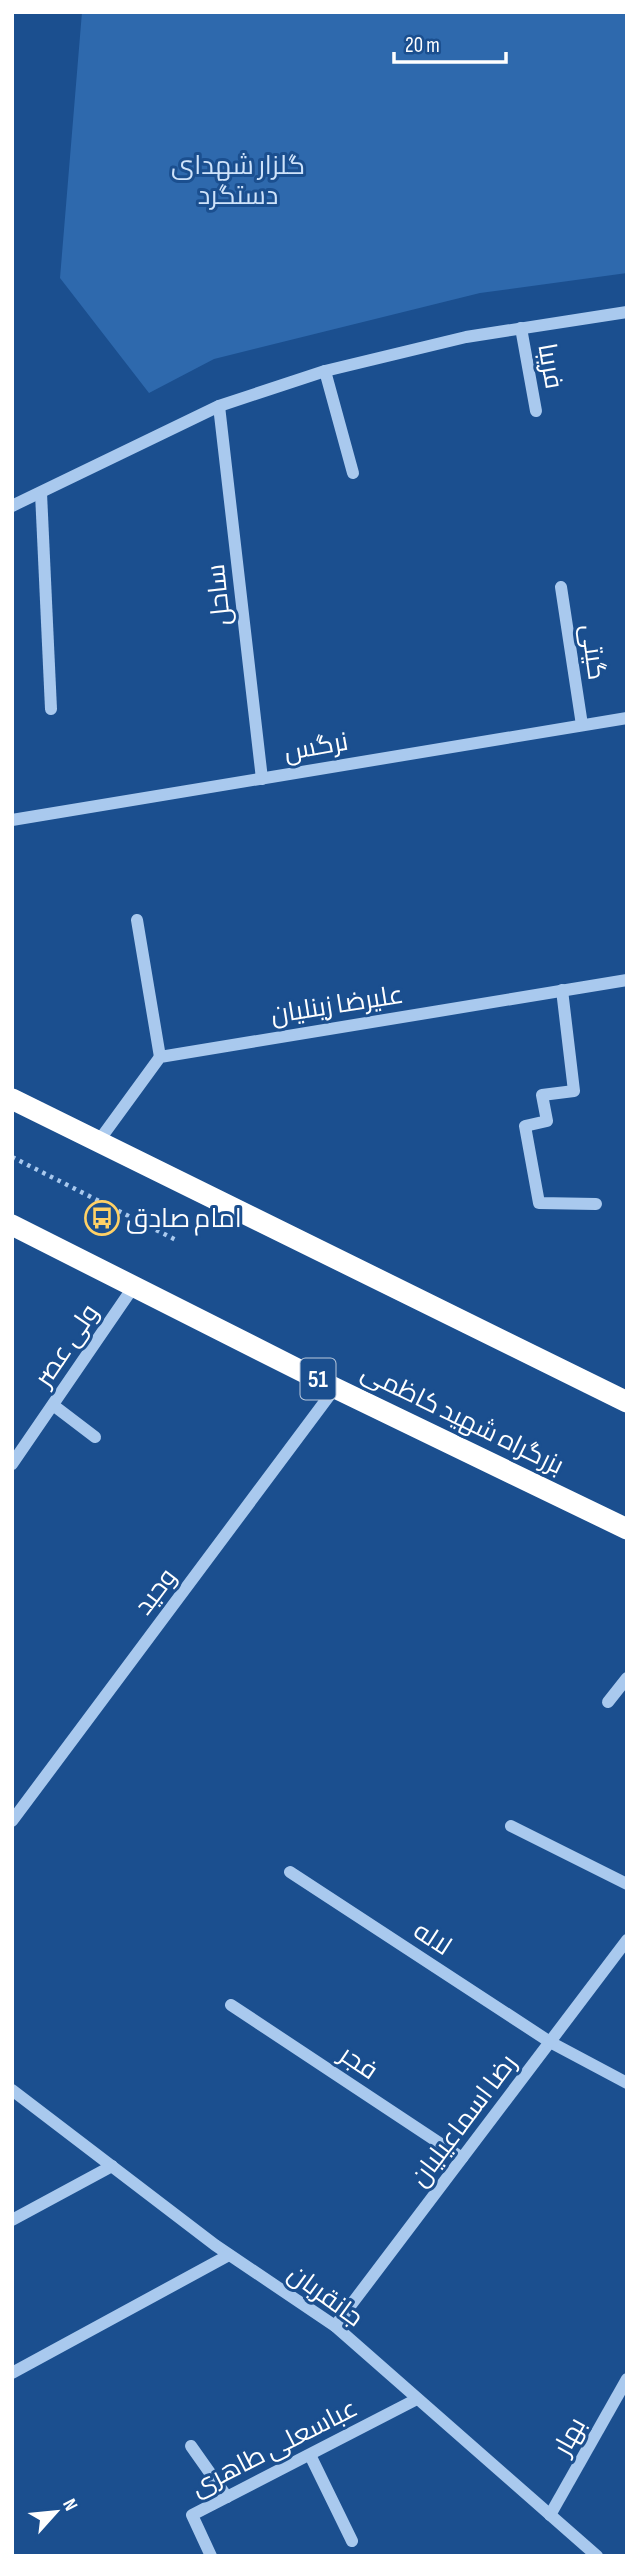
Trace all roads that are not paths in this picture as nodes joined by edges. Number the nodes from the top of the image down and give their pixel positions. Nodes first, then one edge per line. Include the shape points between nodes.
1 (627, 312) edge
2 (521, 328) junction
3 (325, 371) junction
4 (219, 406) junction
5 (536, 411) dead end
6 (353, 473) dead end
7 (41, 492) junction
8 (12, 506) edge
9 (561, 587) dead end
10 (51, 709) dead end
11 (627, 718) edge
12 (582, 725) junction
13 (261, 779) junction
14 (12, 821) edge
15 (137, 919) dead end
16 (627, 980) edge
17 (562, 990) junction
18 (160, 1057) junction
19 (12, 1099) edge
20 (98, 1142) junction
21 (596, 1204) dead end
22 (12, 1225) edge
23 (134, 1286) junction
24 (335, 1388) junction
25 (627, 1402) edge
26 (53, 1405) junction
27 (95, 1437) dead end
28 (12, 1464) edge
29 (627, 1529) edge
30 (627, 1678) edge
31 (608, 1702) dead end
32 (12, 1821) edge
33 (511, 1826) dead end
34 (290, 1872) dead end
35 (627, 1884) edge
36 (627, 1940) edge
37 (231, 2005) dead end
38 (550, 2042) junction
39 (627, 2083) edge
40 (12, 2090) edge
41 (462, 2158) junction
42 (112, 2166) junction
43 (12, 2220) edge
44 (229, 2255) junction
45 (335, 2326) junction
46 (12, 2373) edge
47 (627, 2379) edge
48 (417, 2399) junction
49 (191, 2446) dead end
50 (310, 2455) junction
51 (227, 2497) junction
52 (550, 2515) junction
53 (352, 2541) dead end
54 (211, 2556) edge
55 (597, 2556) edge

1 - 2 street
2 - 3 street
2 - 5 street, فریبا
3 - 4 street
3 - 6 street
4 - 7 street
4 - 13 street, ساحل
7 - 8 street
7 - 10 street
9 - 12 street, گیتی
11 - 12 street, نرگس
12 - 13 street, نرگس
13 - 14 street, نرگس
15 - 18 street
16 - 17 street, علیرضا زینلیان
17 - 18 street, علیرضا زینلیان
17 - 21 street via 574,1091 541,1095 547,1121 525,1126 539,1203
18 - 20 street
19 - 20 highway
20 - 25 highway
22 - 23 highway, بزرگراه شهید کاظمی / 51
23 - 24 highway, بزرگراه شهید کاظمی / 51
23 - 26 street, ولی عصر
24 - 29 highway, بزرگراه شهید کاظمی / 51
24 - 32 street, وحید
26 - 27 street
26 - 28 street, ولی عصر
30 - 31 street
33 - 35 street
34 - 38 street, لاله
36 - 38 street, رضا اسماعیلیان
37 - 41 street, فجر
38 - 39 street, لاله
38 - 41 street, رضا اسماعیلیان
40 - 42 street, جانقربان
41 - 45 street, رضا اسماعیلیان
42 - 43 street
42 - 44 street, جانقربان
44 - 45 street, جانقربان
44 - 46 street
45 - 48 street, جانقربان
47 - 52 street, بهار
48 - 50 street, عباسعلی طاهری
48 - 52 street, جانقربان
49 - 51 street
50 - 51 street, عباسعلی طاهری
50 - 53 street
51 - 54 street, عباسعلی طاهری via 192,2515
52 - 55 street, جانقربان

